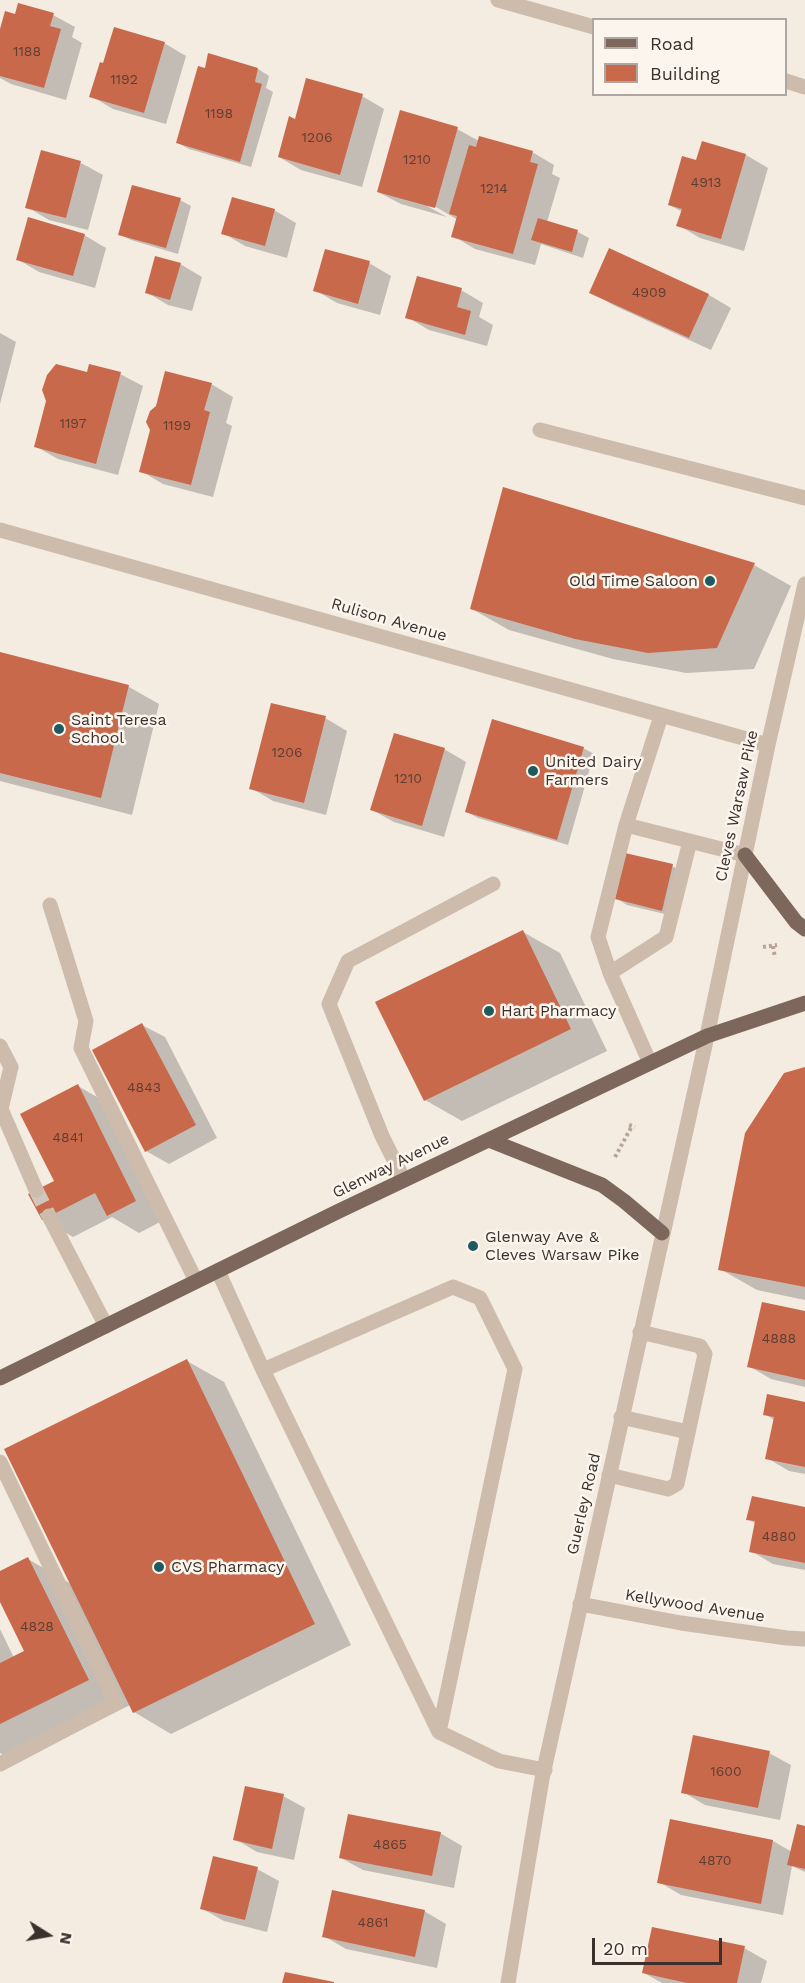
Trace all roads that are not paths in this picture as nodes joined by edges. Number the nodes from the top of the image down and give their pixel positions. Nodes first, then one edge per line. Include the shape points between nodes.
1 (498, 0) edge
2 (592, 26) edge
3 (787, 81) edge
4 (805, 87) edge
5 (540, 430) dead end
6 (805, 498) edge
7 (0, 530) edge
8 (805, 584) edge
9 (661, 716) junction
10 (768, 745) junction
11 (626, 825) junction
12 (690, 841) junction
13 (745, 855) junction
14 (493, 884) dead end
15 (50, 905) dead end
16 (805, 929) edge
17 (610, 973) junction
18 (805, 1004) edge
19 (707, 1036) junction
20 (0, 1046) edge
21 (650, 1063) junction
22 (489, 1140) junction
23 (404, 1180) junction
24 (36, 1190) tunnel mouth
25 (49, 1216) tunnel mouth
26 (662, 1233) junction
27 (218, 1271) junction
28 (196, 1281) junction
29 (106, 1326) junction
30 (640, 1332) junction
31 (263, 1370) junction
32 (0, 1378) edge
33 (621, 1417) junction
34 (688, 1432) junction
35 (0, 1462) edge
36 (609, 1475) junction
37 (580, 1604) junction
38 (805, 1639) edge
39 (439, 1732) junction
40 (0, 1764) edge
41 (545, 1770) junction
42 (508, 1983) edge

1 - 2 street
3 - 4 street
5 - 6 street
7 - 9 street, Rulison Avenue
8 - 10 street, Cleves Warsaw Pike
9 - 10 street, Rulison Avenue
9 - 11 street
10 - 13 street, Cleves Warsaw Pike
11 - 12 street
11 - 17 street via 598,937
12 - 13 street
12 - 17 street via 666,937
13 - 16 main road
13 - 19 street, Cleves Warsaw Pike
14 - 23 street via 348,961 328,1004
15 - 28 street via 86,1021 81,1048
17 - 21 street
18 - 19 main road, Glenway Avenue
19 - 21 main road, Glenway Avenue
19 - 26 street, Guerley Road
20 - 24 street via 11,1067 1,1109
21 - 22 main road, Glenway Avenue
22 - 23 main road, Glenway Avenue
22 - 26 main road via 602,1185
23 - 27 main road, Glenway Avenue
25 - 29 street
26 - 30 street, Guerley Road
27 - 28 main road, Glenway Avenue
27 - 31 street
28 - 29 main road, Glenway Avenue
29 - 32 main road, Glenway Avenue
30 - 33 street, Guerley Road
30 - 34 street via 700,1346 705,1354
31 - 39 street
31 - 39 street via 453,1287 480,1298 515,1369
33 - 34 street
33 - 36 street, Guerley Road
34 - 36 street via 677,1484 668,1489
35 - 40 street via 116,1703
36 - 37 street, Guerley Road
37 - 38 street, Kellywood Avenue via 681,1623
37 - 41 street, Guerley Road
39 - 41 street via 498,1761
41 - 42 street, Guerley Road

